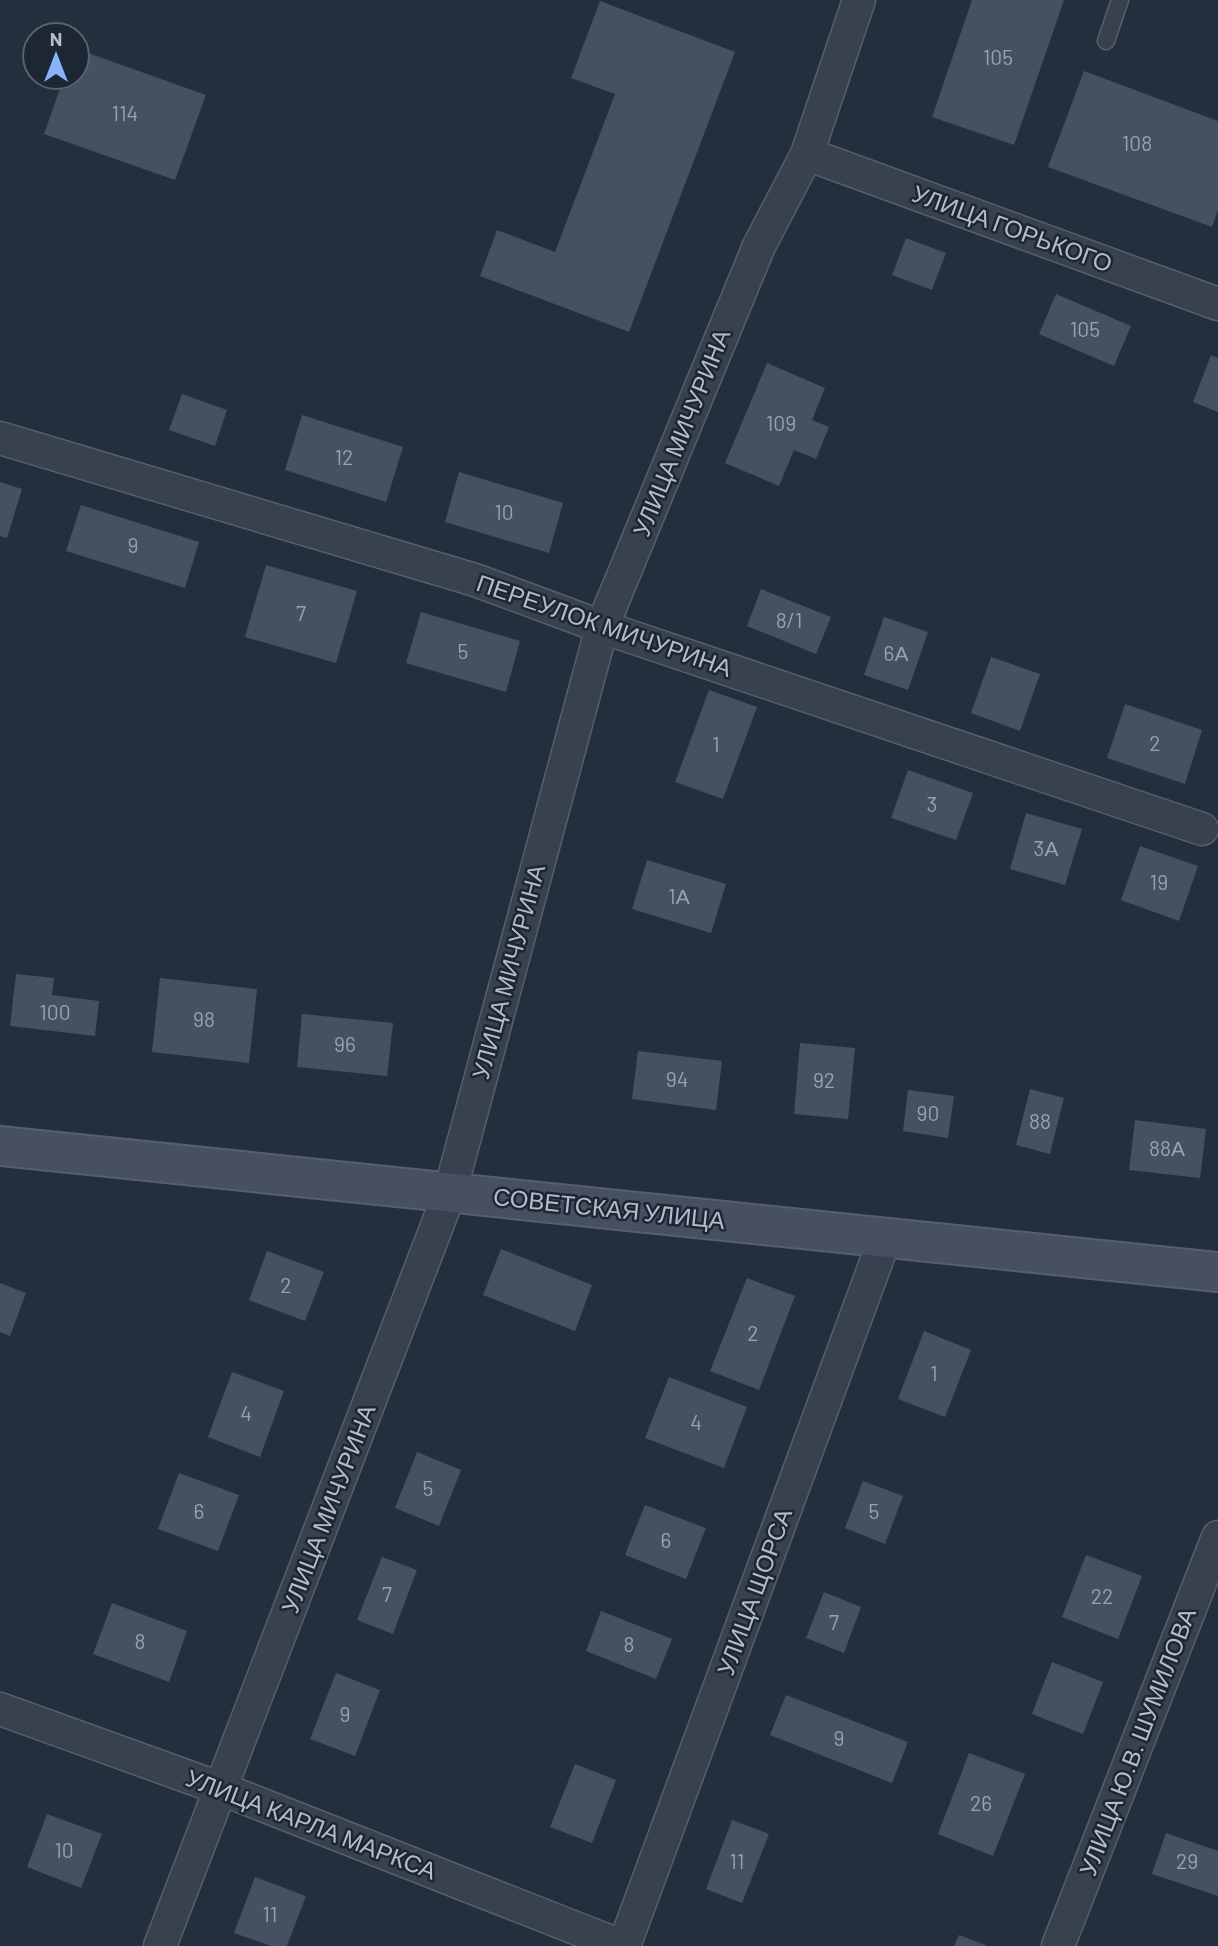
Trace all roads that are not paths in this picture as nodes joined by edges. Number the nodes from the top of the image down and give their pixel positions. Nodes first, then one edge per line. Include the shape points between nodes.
1 (859, 0) edge
2 (1120, 0) edge
3 (1106, 41) dead end
4 (807, 154) junction
5 (1218, 304) edge
6 (0, 438) edge
7 (602, 627) junction
8 (1202, 829) dead end
9 (0, 1146) edge
10 (450, 1192) junction
11 (885, 1238) junction
12 (1218, 1272) edge
13 (1218, 1538) edge
14 (0, 1709) edge
15 (222, 1789) junction
16 (160, 1946) edge
17 (622, 1946) edge
18 (1058, 1946) edge

1 - 4 street, УЛИЦА МИЧУРИНА
2 - 3 lane
4 - 5 street, УЛИЦА ГОРЬКОГО
4 - 7 street, УЛИЦА МИЧУРИНА via 759,246
6 - 7 street, ПЕРЕУЛОК МИЧУРИНА via 475,580
7 - 8 street, ПЕРЕУЛОК МИЧУРИНА
7 - 10 street, УЛИЦА МИЧУРИНА
9 - 10 street, СОВЕТСКАЯ УЛИЦА
10 - 11 street, СОВЕТСКАЯ УЛИЦА
10 - 15 street, УЛИЦА МИЧУРИНА
11 - 12 street, СОВЕТСКАЯ УЛИЦА
11 - 17 street, УЛИЦА ЩОРСА
13 - 18 street, УЛИЦА Ю.В. ШУМИЛОВА
14 - 15 street, УЛИЦА КАРЛА МАРКСА
15 - 16 street, УЛИЦА МИЧУРИНА
15 - 17 street, УЛИЦА КАРЛА МАРКСА

